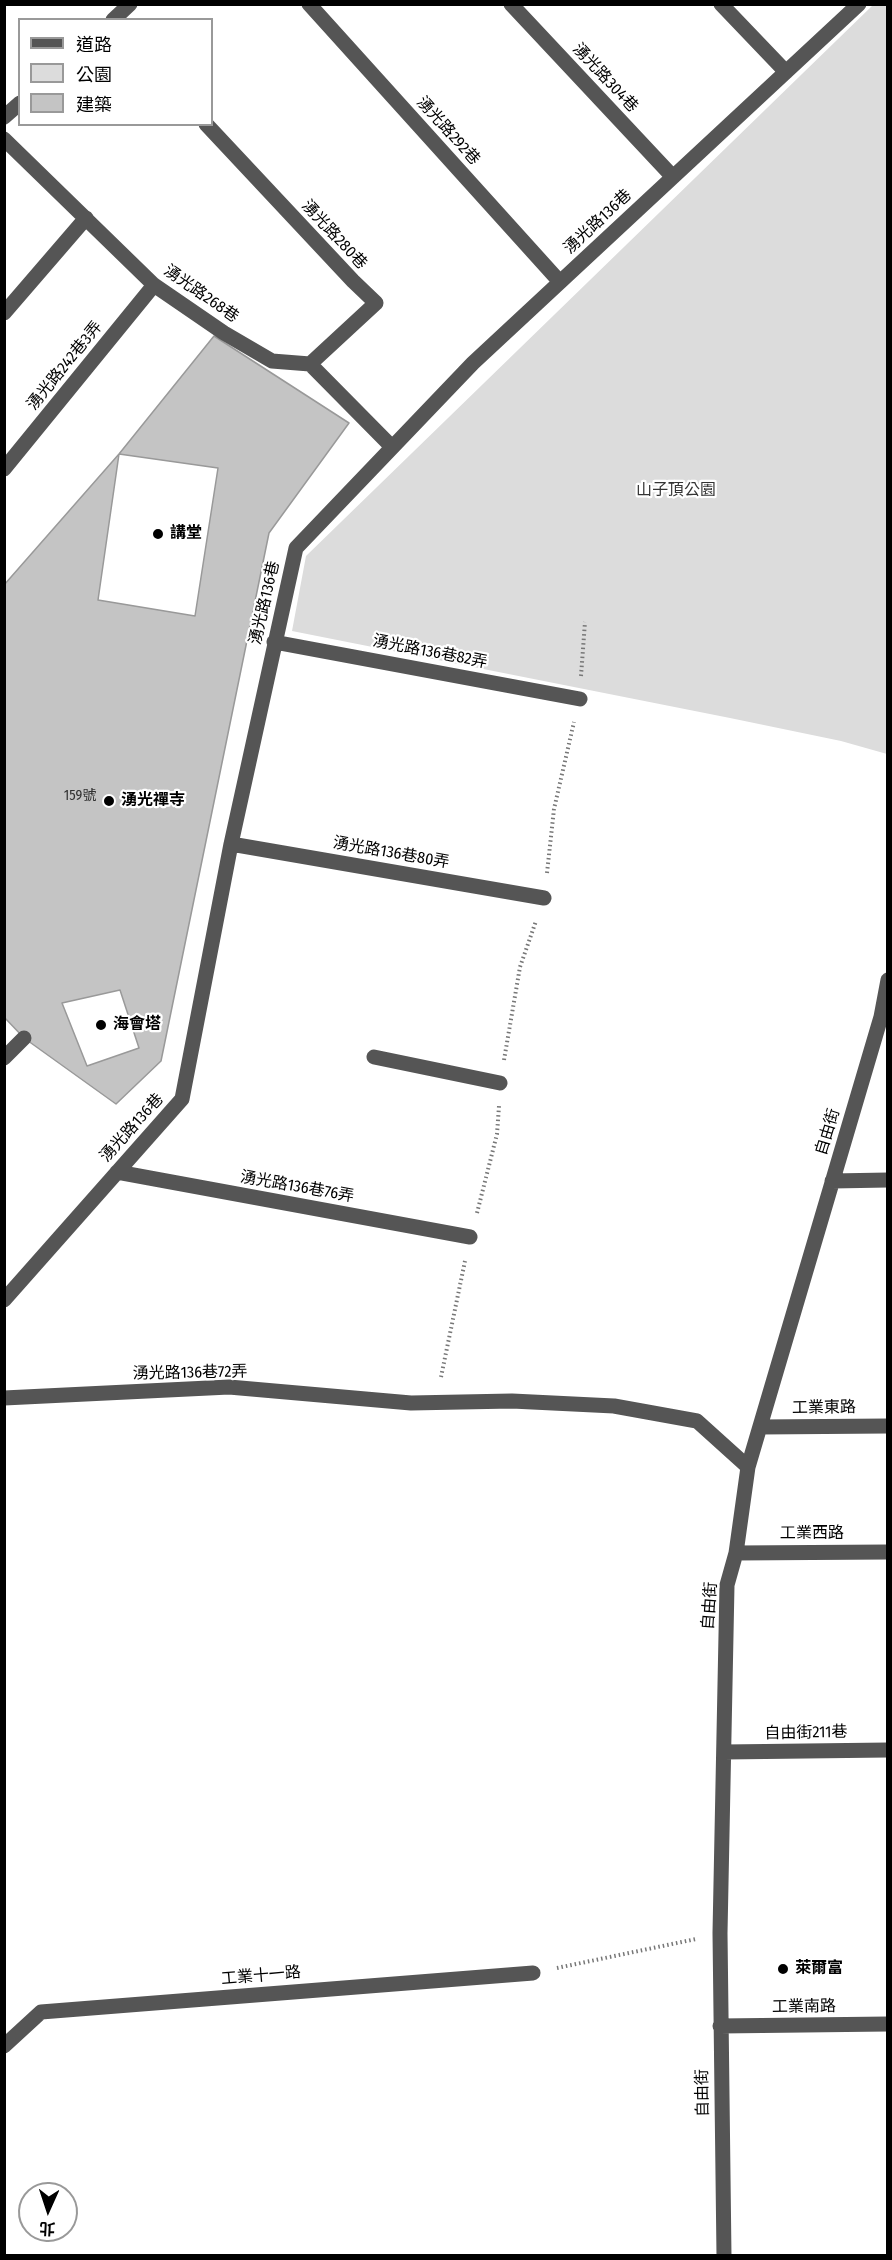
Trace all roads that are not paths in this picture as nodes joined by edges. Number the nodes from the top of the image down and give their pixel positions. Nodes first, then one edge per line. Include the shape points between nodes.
1 (130, 4) edge
2 (309, 4) edge
3 (511, 4) edge
4 (721, 4) edge
5 (859, 4) edge
6 (115, 18) edge
7 (786, 72) junction
8 (18, 105) edge
9 (4, 117) edge
10 (208, 126) edge
11 (4, 139) edge
12 (674, 177) junction
13 (86, 218) junction
14 (560, 282) junction
15 (154, 285) junction
16 (4, 313) edge
17 (310, 364) junction
18 (392, 447) junction
19 (4, 469) edge
20 (274, 642) junction
21 (580, 699) road end
22 (231, 844) junction
23 (544, 898) road end
24 (888, 980) edge
25 (24, 1038) dead end
26 (374, 1057) dead end
27 (4, 1058) edge
28 (500, 1083) road end
29 (117, 1172) junction
30 (888, 1180) edge
31 (832, 1181) junction
32 (470, 1237) road end
33 (7, 1291) edge
34 (4, 1398) edge
35 (888, 1426) edge
36 (760, 1427) junction
37 (748, 1467) junction
38 (888, 1552) edge
39 (736, 1553) junction
40 (888, 1750) edge
41 (724, 1752) junction
42 (533, 1973) road end
43 (888, 2024) edge
44 (720, 2026) junction
45 (4, 2046) edge
46 (724, 2256) edge

1 - 6 street
2 - 14 street, 湧光路292巷
3 - 12 street, 湧光路304巷
4 - 7 street
5 - 7 street, 湧光路136巷
7 - 12 street, 湧光路136巷
8 - 9 street
10 - 17 street, 湧光路280巷 via 376,303
11 - 13 street, 湧光路268巷
12 - 14 street, 湧光路136巷
13 - 15 street, 湧光路268巷
13 - 16 street
14 - 18 street, 湧光路136巷 via 473,363
15 - 17 street, 湧光路268巷 via 272,361
15 - 19 street, 湧光路242巷3弄
17 - 18 street
18 - 20 street, 湧光路136巷 via 296,548
20 - 21 street, 湧光路136巷82弄
20 - 22 street, 湧光路136巷
22 - 23 street, 湧光路136巷80弄
22 - 29 street, 湧光路136巷 via 182,1099
24 - 31 street, 自由街 via 881,1017
25 - 27 street
26 - 28 street
29 - 32 street, 湧光路136巷76弄
29 - 33 street, 湧光路136巷
30 - 31 street
31 - 36 street, 自由街
34 - 37 street, 湧光路136巷72弄 via 229,1387 411,1403 512,1401 614,1406 697,1421
35 - 36 street, 工業東路
36 - 37 street, 自由街
37 - 39 street, 自由街
38 - 39 street, 工業西路
39 - 41 street, 自由街 via 727,1585
40 - 41 street, 自由街211巷
41 - 44 street, 自由街
42 - 45 street, 工業十一路 via 41,2012
43 - 44 street, 工業南路
44 - 46 street, 自由街

